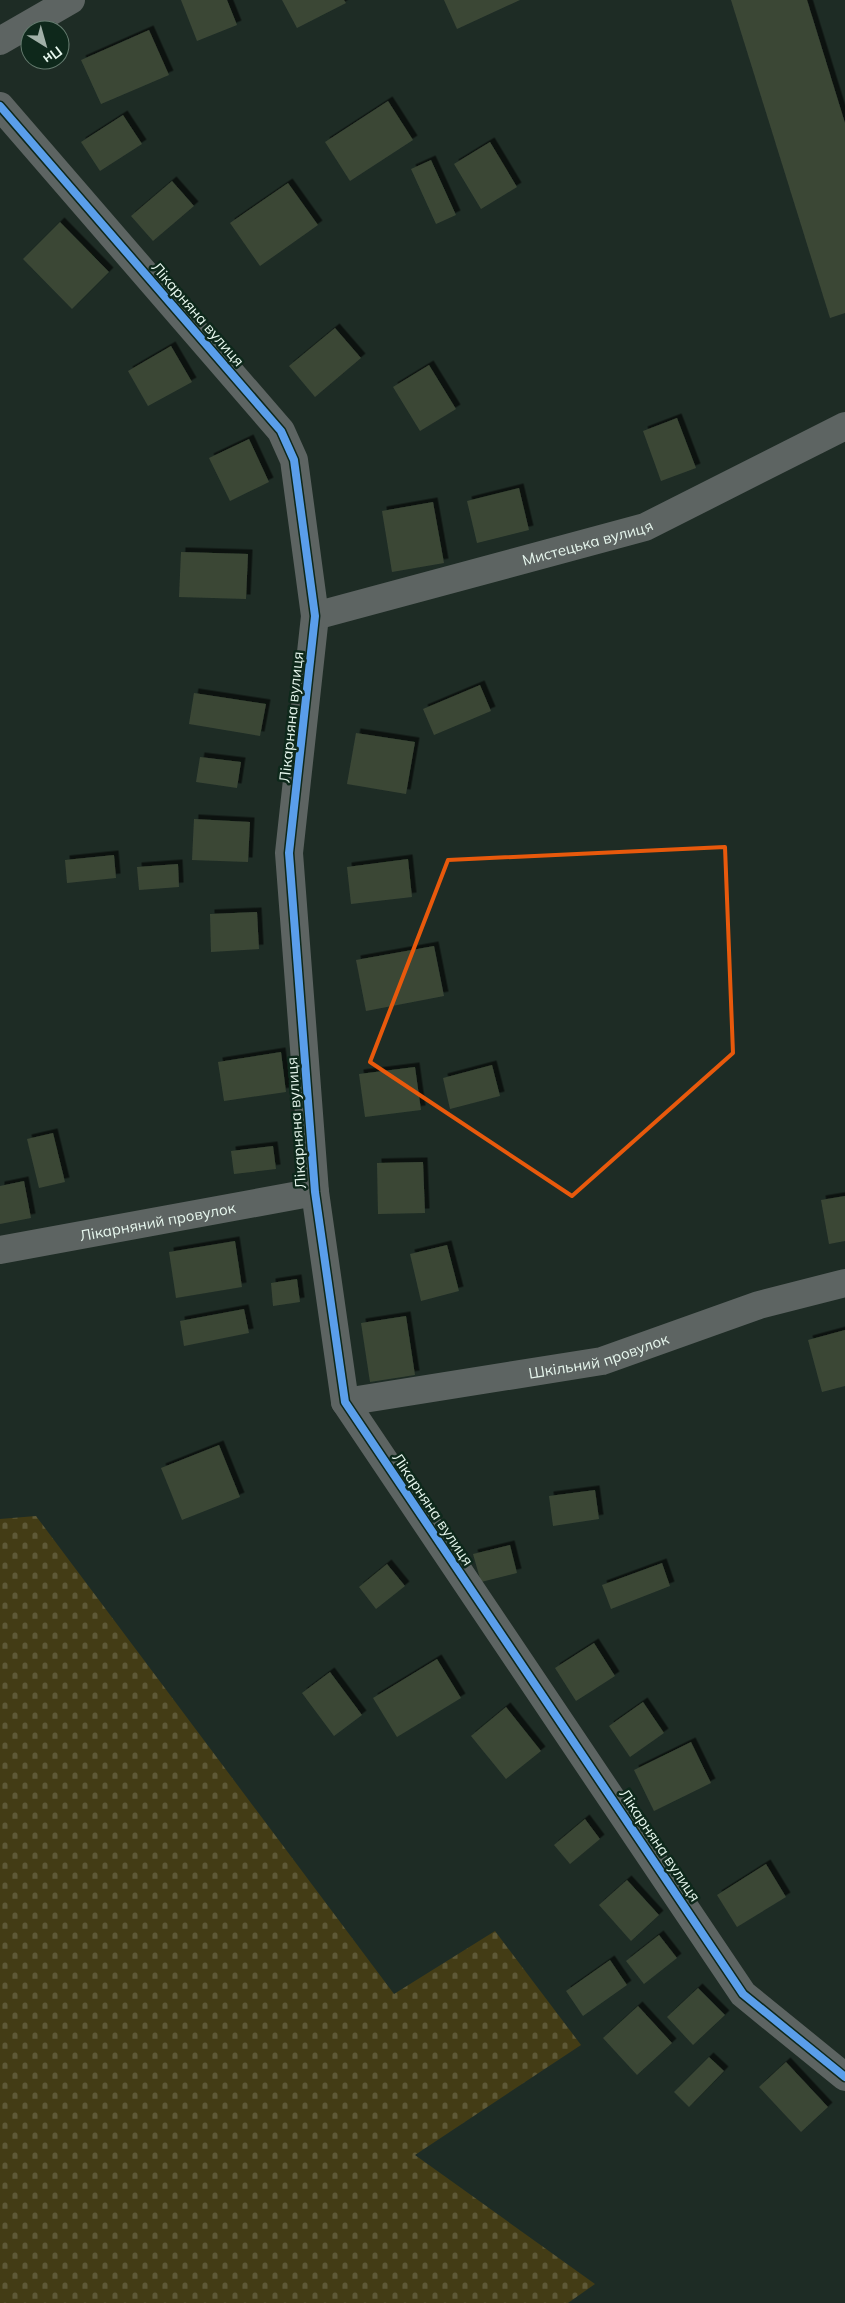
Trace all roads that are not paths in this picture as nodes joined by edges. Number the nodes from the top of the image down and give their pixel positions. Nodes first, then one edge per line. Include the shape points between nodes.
1 (71, 0) edge
2 (0, 41) edge
3 (0, 106) edge
4 (845, 426) edge
5 (315, 616) junction
6 (315, 1192) junction
7 (0, 1250) edge
8 (845, 1283) edge
9 (345, 1402) junction
10 (845, 2077) edge

1 - 2 street
3 - 5 street, Лікарняна вулиця via 281,432 294,460
4 - 5 street, Мистецька вулиця via 645,527
5 - 6 street, Лікарняна вулиця via 290,853
6 - 7 street, Лікарняний провулок
6 - 9 street, Лікарняна вулиця
8 - 9 street, Шкільний провулок via 759,1305 602,1361
9 - 10 street, Лікарняна вулиця via 743,1994

